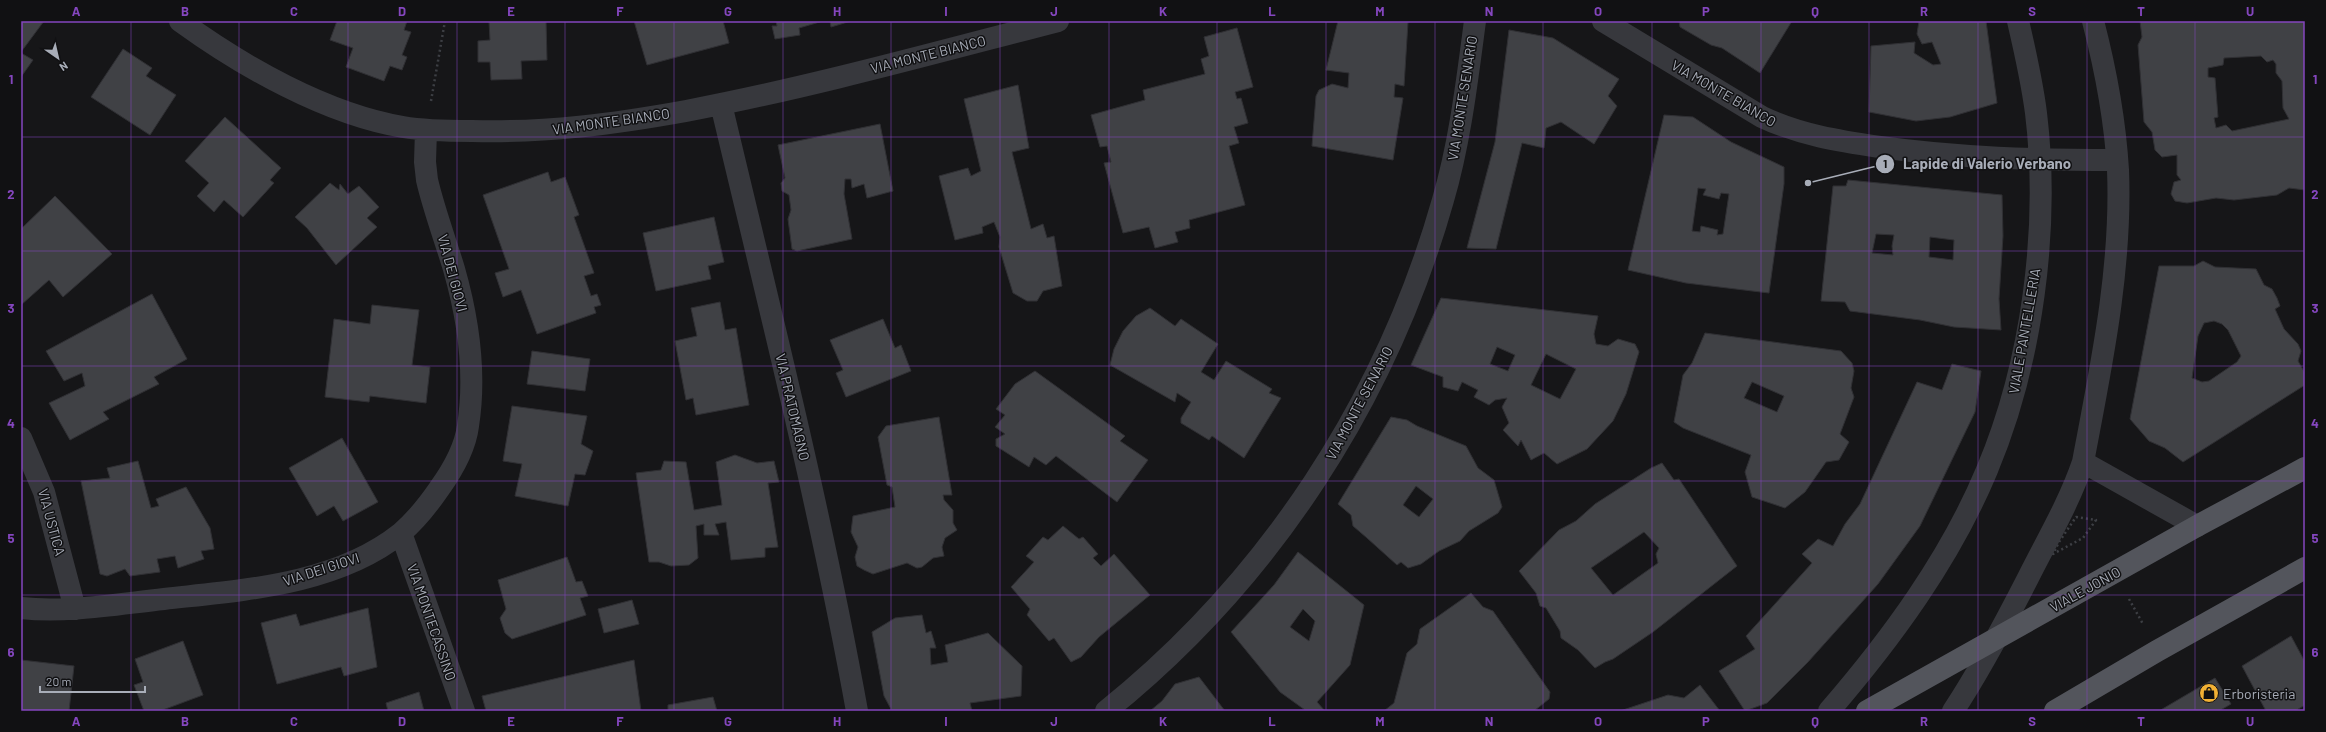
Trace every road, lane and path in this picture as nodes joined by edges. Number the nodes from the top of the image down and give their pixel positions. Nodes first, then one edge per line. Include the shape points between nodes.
1 (180, 21) edge
2 (445, 21) edge
3 (1058, 21) edge
4 (1475, 21) edge
5 (1603, 21) edge
6 (2018, 21) edge
7 (2094, 21) edge
8 (431, 101) dead end
9 (721, 104) junction
10 (426, 130) junction
11 (2040, 160) junction
12 (2117, 160) junction
13 (21, 438) edge
14 (2083, 462) junction
15 (2305, 468) edge
16 (2197, 526) junction
17 (401, 533) junction
18 (2305, 568) edge
19 (2129, 598) dead end
20 (21, 608) edge
21 (75, 609) junction
22 (2143, 625) dead end
23 (1995, 638) junction
24 (464, 711) edge
25 (857, 711) edge
26 (1106, 711) edge
27 (1829, 711) edge
28 (1867, 711) edge
29 (1952, 711) edge
30 (2055, 711) edge

1 - 10 street, VIA MONTE BIANCO via 252,68 304,94 360,116
2 - 8 path
3 - 9 street, VIA MONTE BIANCO via 795,89
4 - 26 street, VIA MONTE SENARIO via 1448,183 1433,233 1404,312 1350,425 1329,461 1289,518 1226,600 1172,655
5 - 11 street, VIA MONTE BIANCO via 1778,125 1826,139 1909,151
6 - 11 street, VIALE PANTELLERIA via 2030,76
7 - 12 street via 2109,86
9 - 10 street, VIA MONTE BIANCO via 581,128 521,132
9 - 25 street, VIA PRATOMAGNO via 813,496 839,613
10 - 17 street, VIA DEI GIOVI via 427,180 465,316 470,399 468,427 456,461 433,498
11 - 12 street, VIA MONTE BIANCO
11 - 27 street, VIALE PANTELLERIA via 2039,234 2032,300 2022,361 1996,447 1967,512 1918,594 1886,643
12 - 14 street via 2117,223 2111,298
13 - 21 street, VIA USTICA via 44,492
14 - 16 street
14 - 23 street via 2065,506
15 - 16 main road, VIALE JONIO
16 - 23 main road, VIALE JONIO
17 - 21 street, VIA DEI GIOVI via 372,552 344,564 278,583
17 - 24 street, VIA MONTECASSINO
18 - 30 main road
19 - 22 path
20 - 21 street, VIA DEI GIOVI
23 - 28 main road, VIALE JONIO
23 - 29 street

